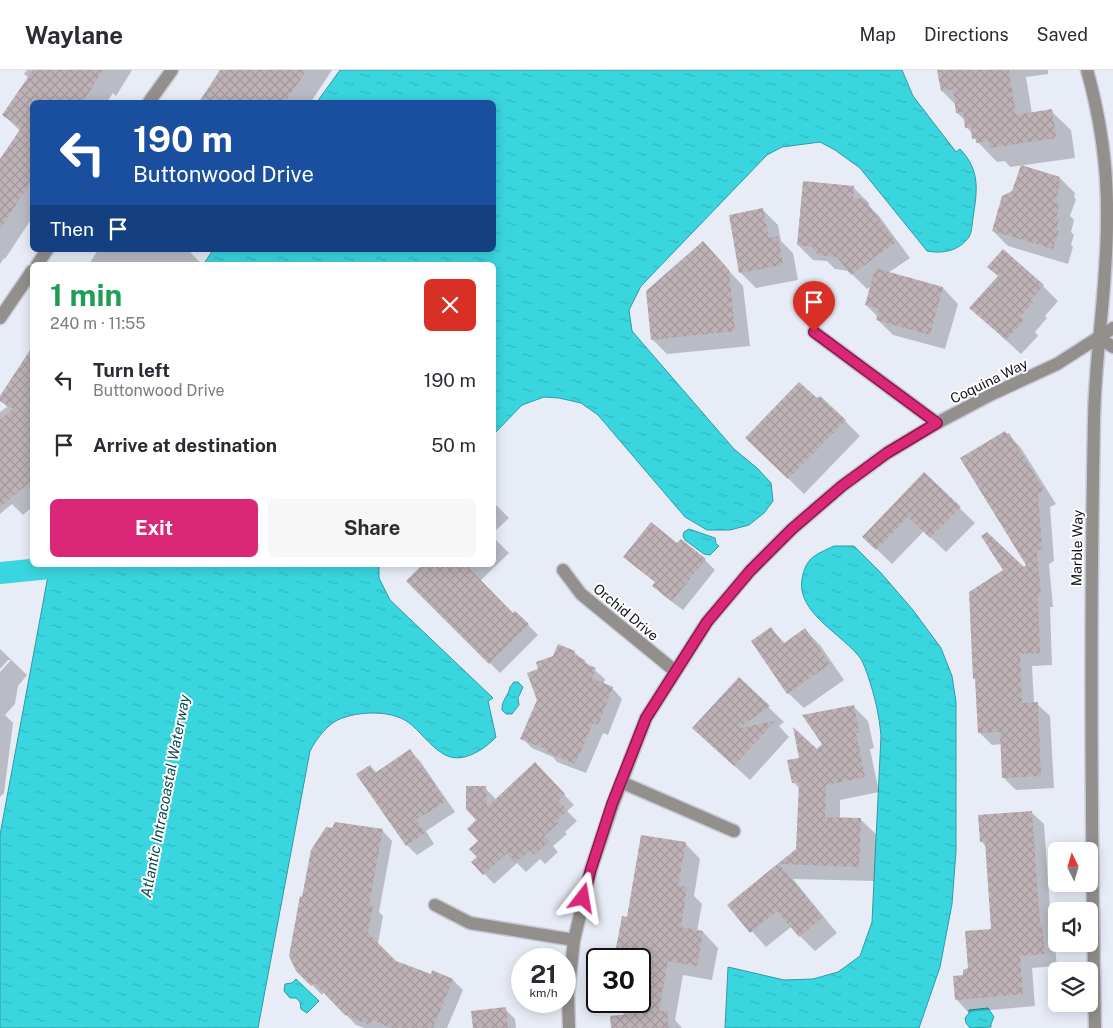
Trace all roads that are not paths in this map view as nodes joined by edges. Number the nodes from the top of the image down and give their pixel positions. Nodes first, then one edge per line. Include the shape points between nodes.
1 (172, 70) edge
2 (1086, 70) edge
3 (150, 100) edge
4 (30, 274) edge
5 (0, 318) edge
6 (1113, 328) edge
7 (814, 332) dead end
8 (1098, 338) junction
9 (1113, 347) edge
10 (937, 423) junction
11 (563, 570) dead end
12 (675, 672) junction
13 (621, 782) junction
14 (734, 831) dead end
15 (435, 905) dead end
16 (574, 940) junction
17 (569, 1028) edge
18 (1095, 1028) edge

1 - 3 street
2 - 8 street, Marble Way via 1100,127 1106,176 1107,224
4 - 5 street
6 - 8 street, Coquina Way
7 - 10 street
8 - 9 street
8 - 10 street, Coquina Way via 1057,364
8 - 18 street, Marble Way via 1091,566
10 - 12 street, Coquina Way via 887,453 792,529 750,571 707,622
11 - 12 street, Orchid Drive via 581,594
12 - 13 street, Coquina Way via 646,718
13 - 14 street
13 - 16 street, Coquina Way via 591,869
15 - 16 street via 470,923
16 - 17 street, Coquina Way via 568,995

